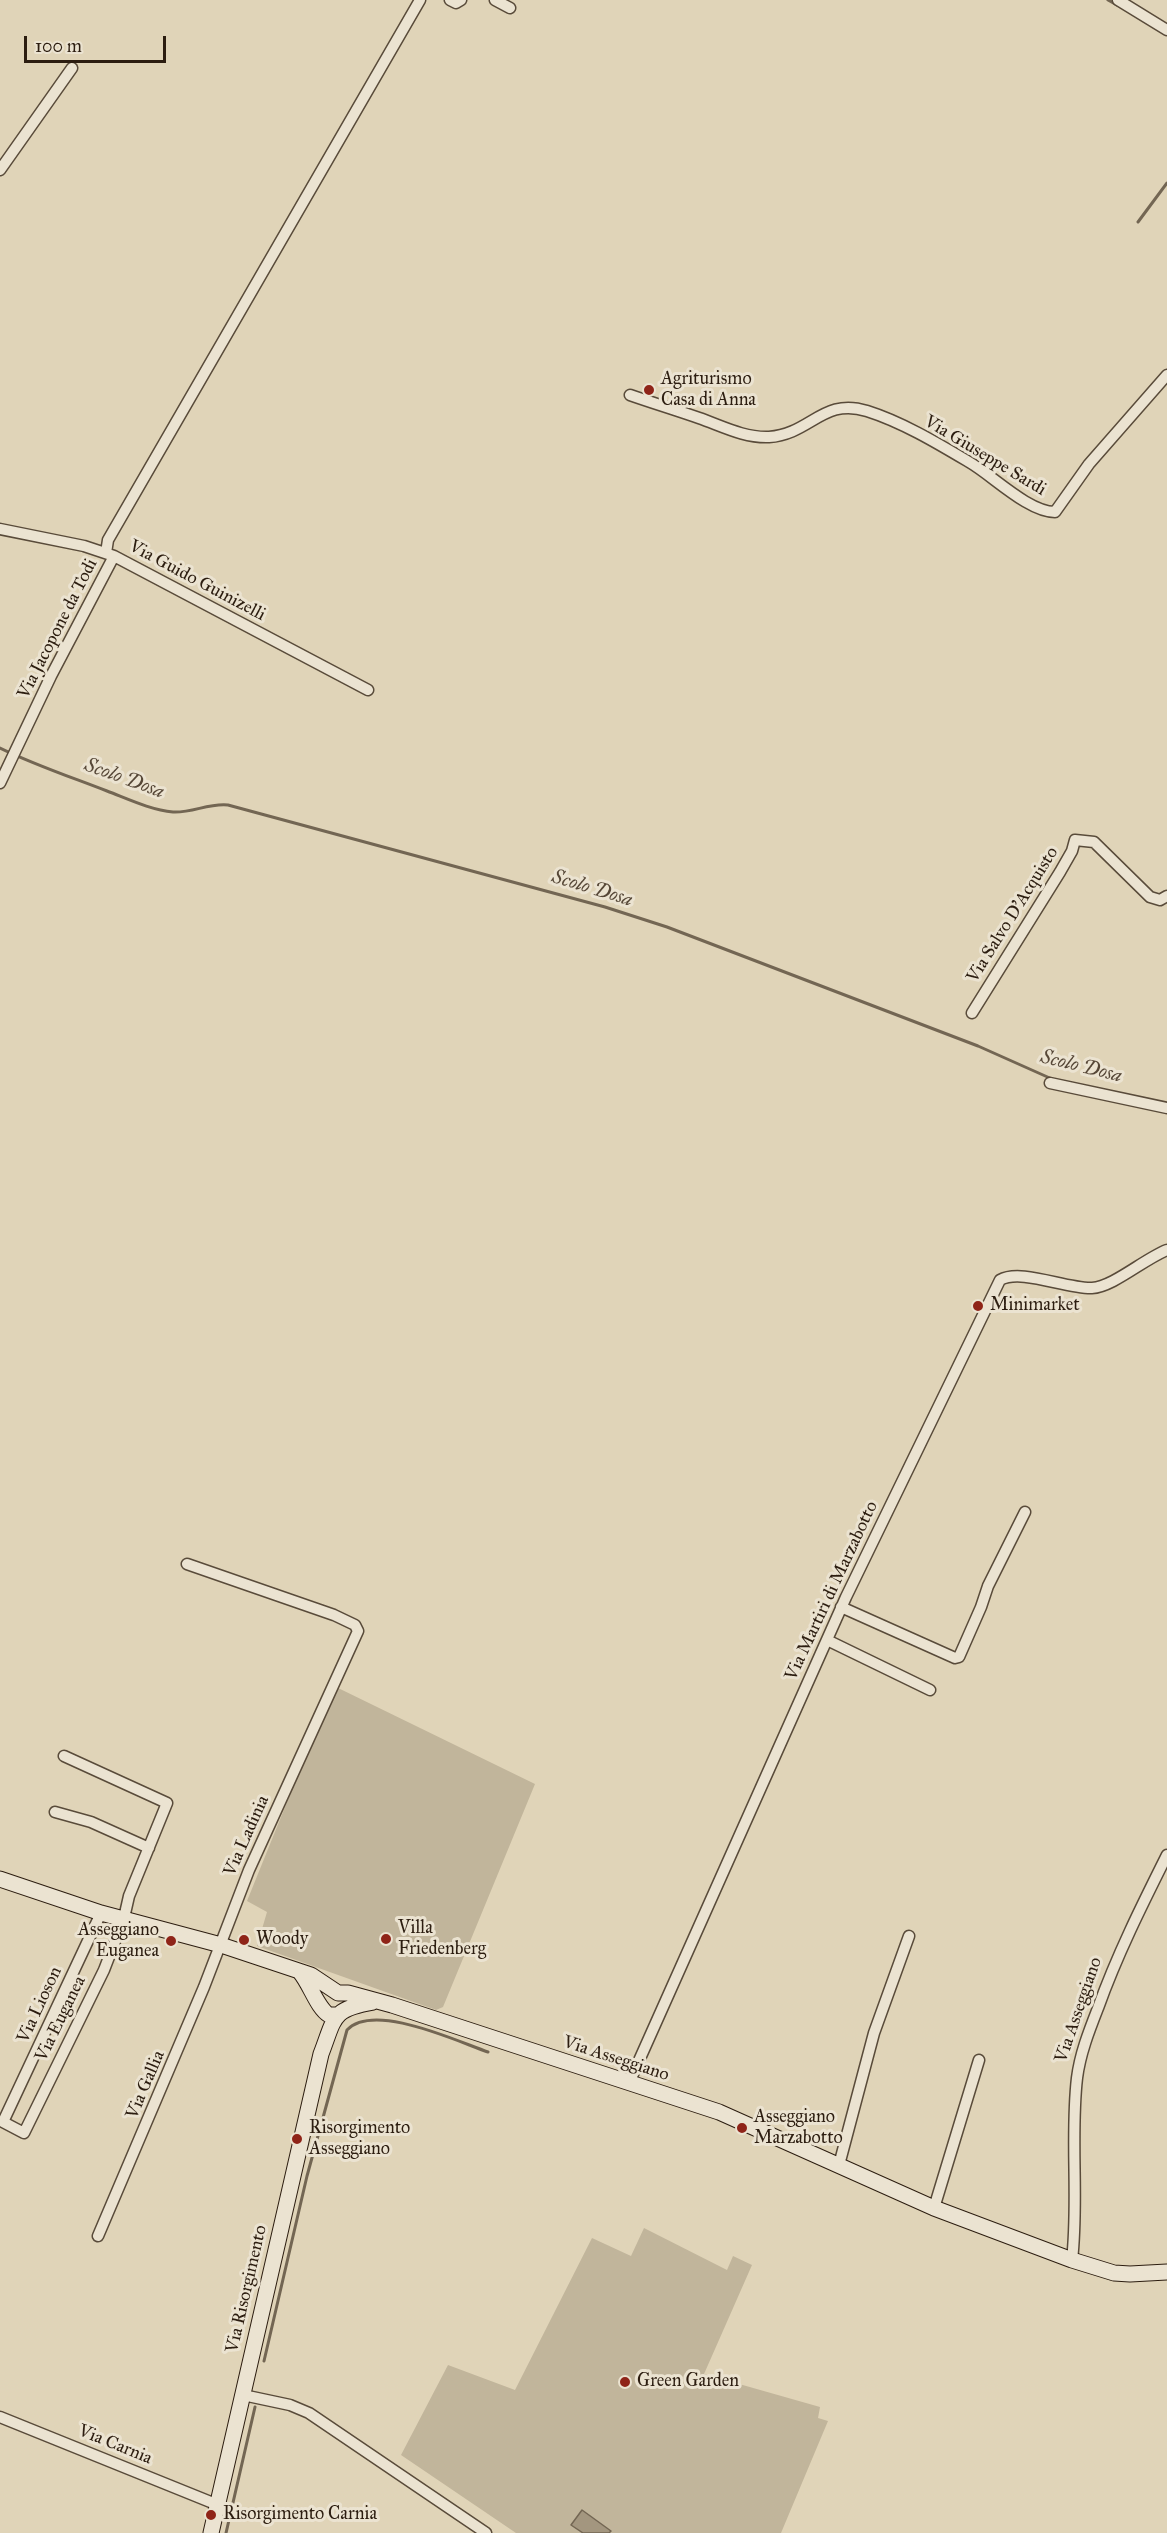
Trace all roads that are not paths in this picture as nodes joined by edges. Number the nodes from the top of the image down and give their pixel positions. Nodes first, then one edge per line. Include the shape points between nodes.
1 (420, 0) edge
2 (450, 0) edge
3 (461, 0) edge
4 (495, 0) edge
5 (1118, 0) edge
6 (510, 8) dead end
7 (1167, 30) edge
8 (72, 68) dead end
9 (0, 170) edge
10 (1167, 375) edge
11 (630, 395) dead end
12 (0, 529) edge
13 (110, 554) junction
14 (368, 690) dead end
15 (0, 783) edge
16 (1167, 896) edge
17 (972, 1013) dead end
18 (1050, 1083) dead end
19 (1167, 1108) edge
20 (1167, 1250) edge
21 (1025, 1512) dead end
22 (187, 1564) dead end
23 (841, 1607) junction
24 (827, 1640) junction
25 (930, 1690) dead end
26 (64, 1756) dead end
27 (55, 1812) dead end
28 (148, 1848) junction
29 (1167, 1855) edge
30 (0, 1879) edge
31 (101, 1913) junction
32 (124, 1918) junction
33 (909, 1936) dead end
34 (220, 1945) junction
35 (299, 1971) junction
36 (336, 1993) junction
37 (377, 2001) junction
38 (321, 2008) junction
39 (340, 2012) junction
40 (321, 2054) junction
41 (979, 2060) dead end
42 (629, 2083) junction
43 (2, 2125) edge
44 (24, 2133) joint
45 (839, 2165) junction
46 (934, 2208) junction
47 (98, 2236) dead end
48 (1072, 2260) junction
49 (1167, 2272) edge
50 (243, 2395) junction
51 (0, 2417) edge
52 (218, 2505) junction
53 (211, 2533) edge
54 (486, 2533) edge

1 - 13 street, Via Jacopone da Todi via 108,540
2 - 3 street
4 - 6 street
5 - 7 street
8 - 9 street
10 - 11 street, Via Giuseppe Sardi via 1089,464 1055,512 1047,512 1019,497 971,463 896,423 855,408 838,407 783,435 754,436
12 - 13 street, Via Guido Guinizelli
13 - 14 street, Via Guido Guinizelli
13 - 15 street, Via Jacopone da Todi
16 - 17 street, Via Salvo D'Acquisto via 1160,900 1150,897 1094,842 1075,840 1060,872
18 - 19 street
20 - 23 street, Via Martiri di Marzabotto via 1112,1282 1093,1288 1019,1276 1000,1280
21 - 23 street via 988,1586 959,1657
22 - 34 street, Via Ladinia via 355,1625 358,1631 249,1870
23 - 24 street, Via Martiri di Marzabotto
24 - 25 street
24 - 42 street, Via Martiri di Marzabotto
26 - 28 street via 167,1803
27 - 28 street via 91,1822
28 - 32 street
29 - 48 street, Via Asseggiano via 1121,1947 1079,2065
30 - 31 street, Via Asseggiano
31 - 32 street, Via Asseggiano
31 - 43 street, Via Lioson
32 - 34 street, Via Asseggiano
32 - 44 street, Via Euganea via 104,1970
33 - 45 street via 874,2033
34 - 35 street, Via Asseggiano
34 - 47 street, Via Gallia
35 - 36 street, Via Asseggiano via 316,1977
35 - 38 street
36 - 37 street, Via Asseggiano
36 - 38 street via 324,1995
36 - 39 street via 344,2000
37 - 39 street
37 - 42 street, Via Asseggiano
38 - 39 street via 329,2015
38 - 40 street, Via Risorgimento
39 - 40 street, Via Risorgimento
40 - 50 street, Via Risorgimento
41 - 46 street
42 - 45 street, Via Asseggiano via 737,2119
43 - 44 street, Via Lioson
45 - 46 street, Via Asseggiano
46 - 48 street, Via Asseggiano
48 - 49 street, Via Asseggiano via 1114,2273
50 - 52 street, Via Risorgimento
50 - 54 street via 290,2404 309,2413
51 - 52 street, Via Carnia
52 - 53 street, Via Risorgimento

